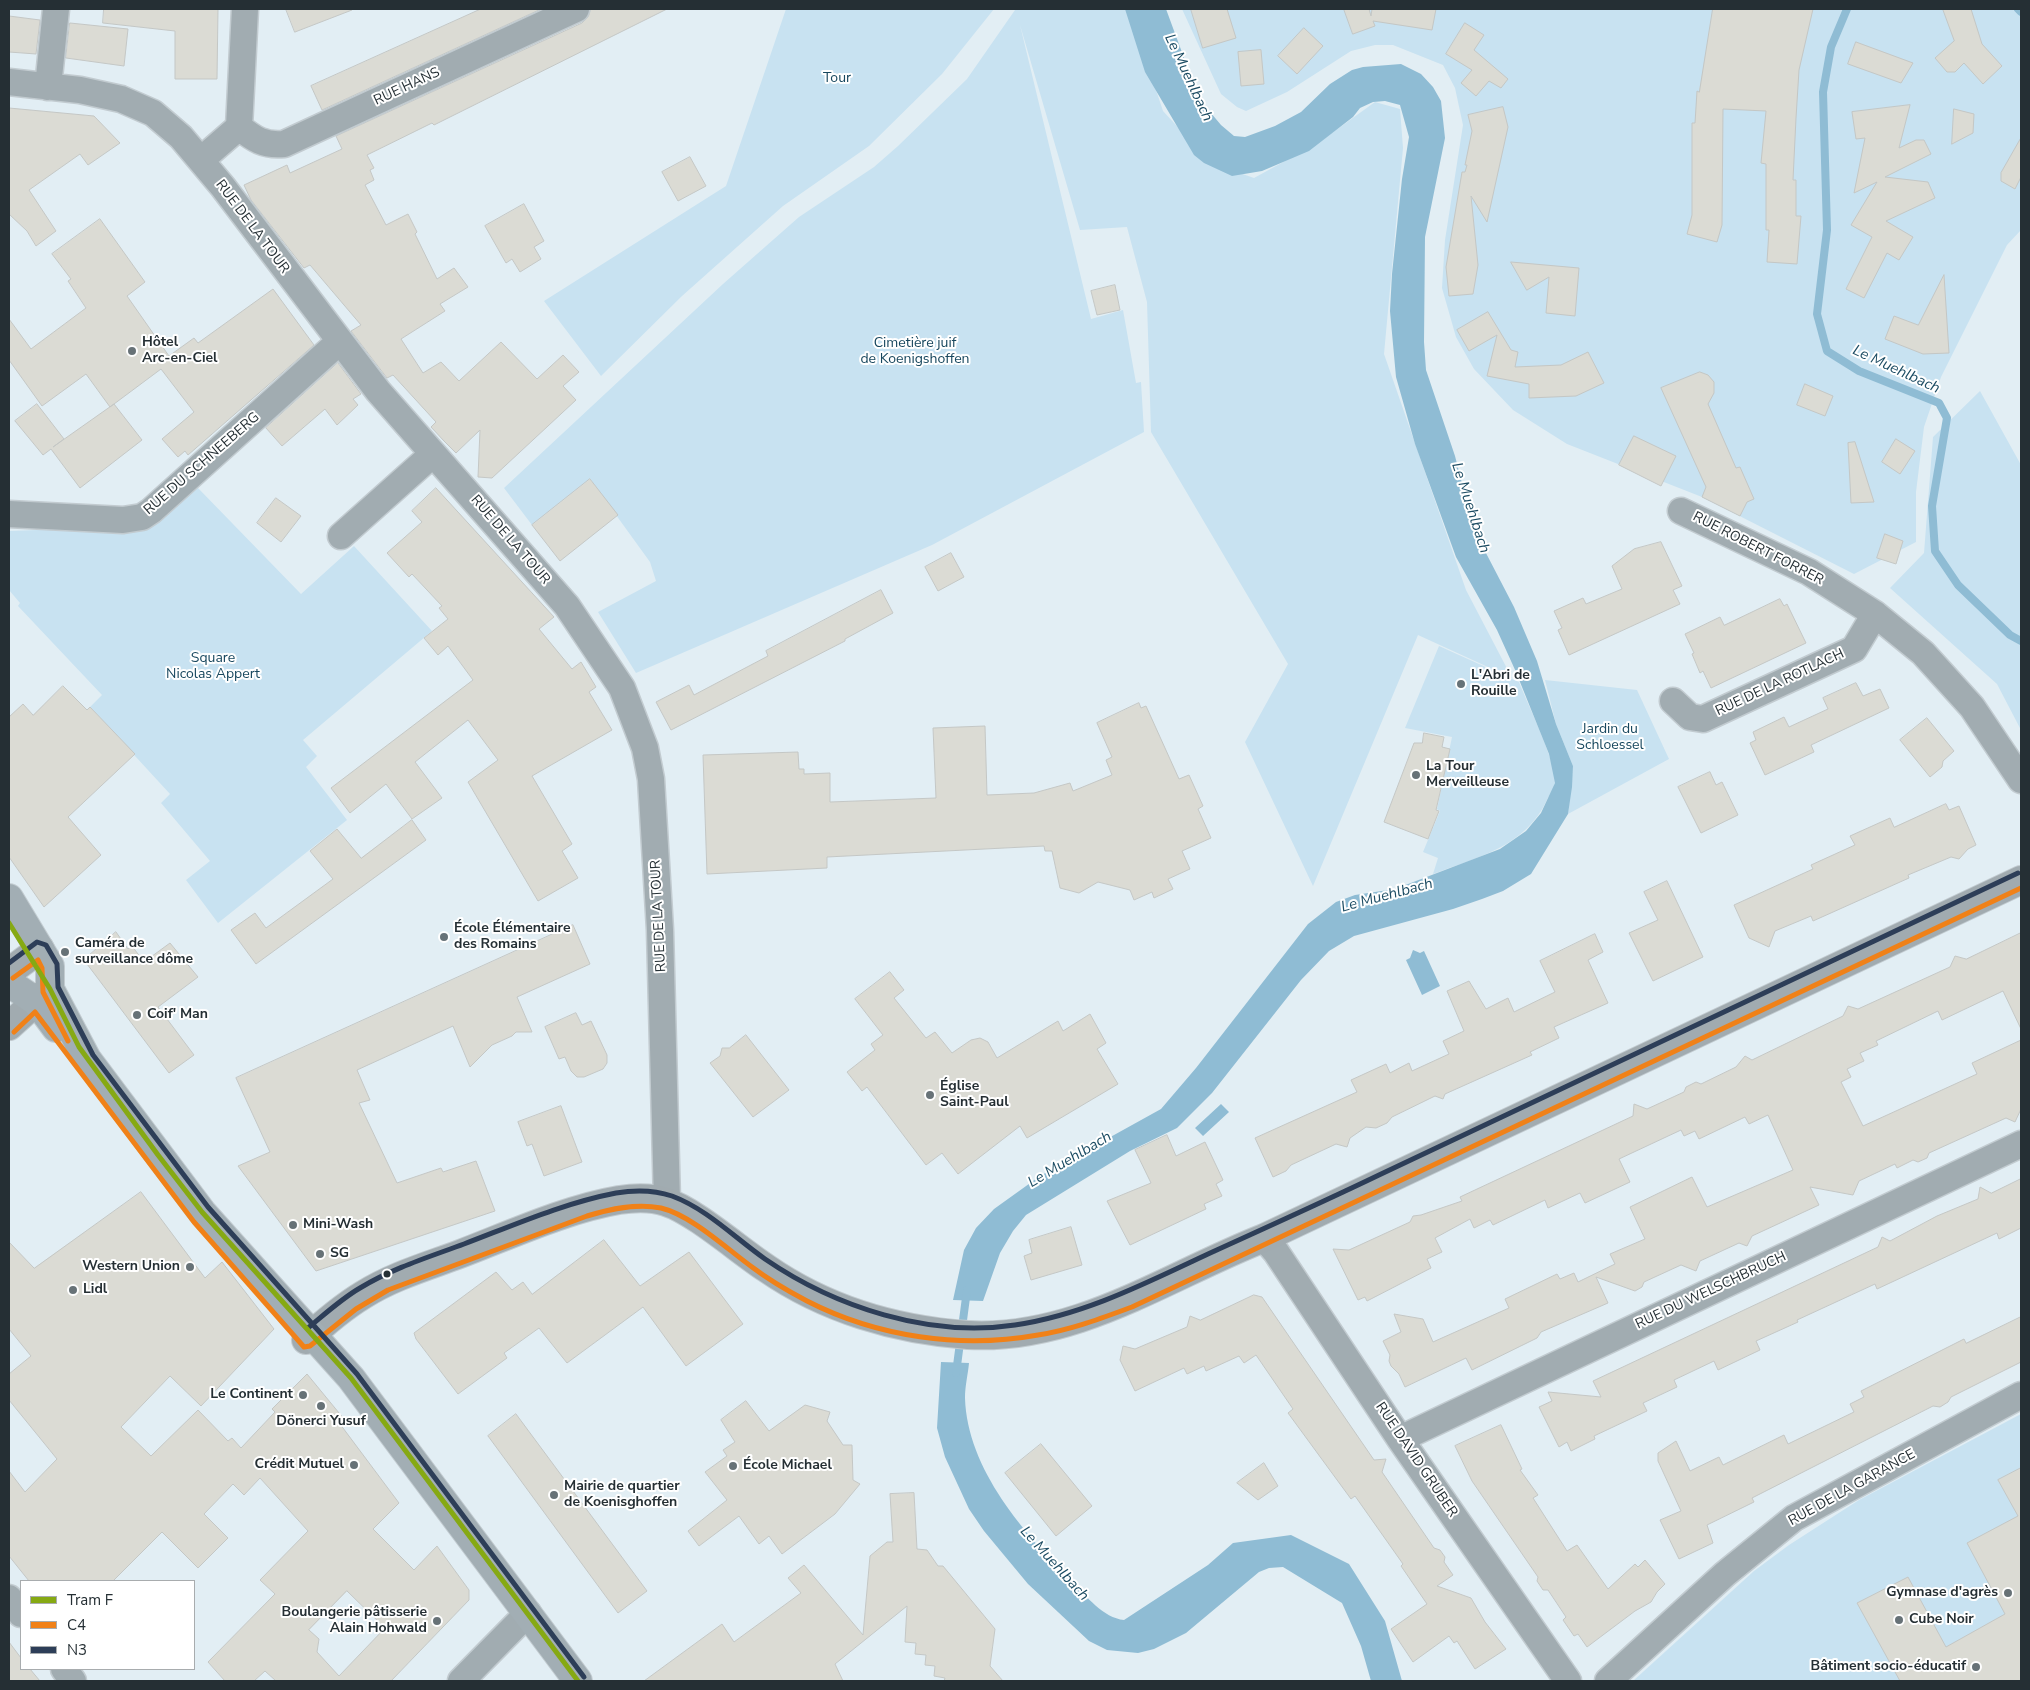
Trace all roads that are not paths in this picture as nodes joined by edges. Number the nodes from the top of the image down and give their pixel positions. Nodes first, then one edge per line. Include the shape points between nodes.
1 (56, 9) edge
2 (244, 9) edge
3 (576, 9) edge
4 (9, 82) edge
5 (48, 87) junction
6 (239, 127) junction
7 (201, 160) junction
8 (339, 342) junction
9 (434, 454) junction
10 (1681, 510) dead end
11 (9, 514) edge
12 (341, 536) dead end
13 (1875, 614) junction
14 (1673, 701) dead end
15 (2021, 780) edge
16 (2021, 880) edge
17 (9, 898) edge
18 (40, 949) junction
19 (9, 972) edge
20 (9, 983) edge
21 (43, 995) junction
22 (9, 1026) edge
23 (2021, 1144) edge
24 (667, 1202) junction
25 (1264, 1238) junction
26 (309, 1337) junction
27 (2021, 1395) edge
28 (1400, 1439) junction
29 (9, 1598) edge
30 (20, 1613) edge
31 (528, 1613) junction
32 (65, 1670) edge
33 (73, 1681) edge
34 (461, 1681) edge
35 (578, 1681) edge
36 (1568, 1681) edge
37 (1608, 1681) edge

1 - 5 street
2 - 6 street
3 - 6 street, RUE HANS via 284,144 258,142
4 - 5 street, RUE DE LA TOUR
5 - 7 street, RUE DE LA TOUR via 121,98 140,106 167,124
6 - 7 street
7 - 8 street, RUE DE LA TOUR
8 - 9 street, RUE DE LA TOUR
8 - 11 street, RUE DU SCHNEEBERG via 142,517 123,520
9 - 12 street
9 - 24 street, RUE DE LA TOUR via 534,566 591,639 622,688 645,748 651,779 658,894
10 - 13 street, RUE ROBERT FORRER via 1808,572
13 - 14 street, RUE DE LA ROTLACH via 1854,649 1703,719 1690,717
13 - 15 street, RUE ROBERT FORRER via 1923,653 1972,707
16 - 25 street
17 - 18 main road
18 - 19 street
18 - 21 main road via 50,966
20 - 21 main road
21 - 22 street
21 - 26 main road via 202,1212
23 - 28 street, RUE DU WELSCHBRUCH
24 - 25 street via 768,1270 816,1297 857,1314 934,1332 970,1335 1037,1329 1087,1316
24 - 26 street via 649,1199 615,1201 504,1237 380,1286 363,1295
25 - 28 street, RUE DAVID GRUBER
26 - 31 main road via 352,1378
27 - 37 street, RUE DE LA GARANCE via 1794,1518 1725,1574
28 - 36 street, RUE DAVID GRUBER
29 - 30 street
31 - 34 street
31 - 35 main road
32 - 33 street

